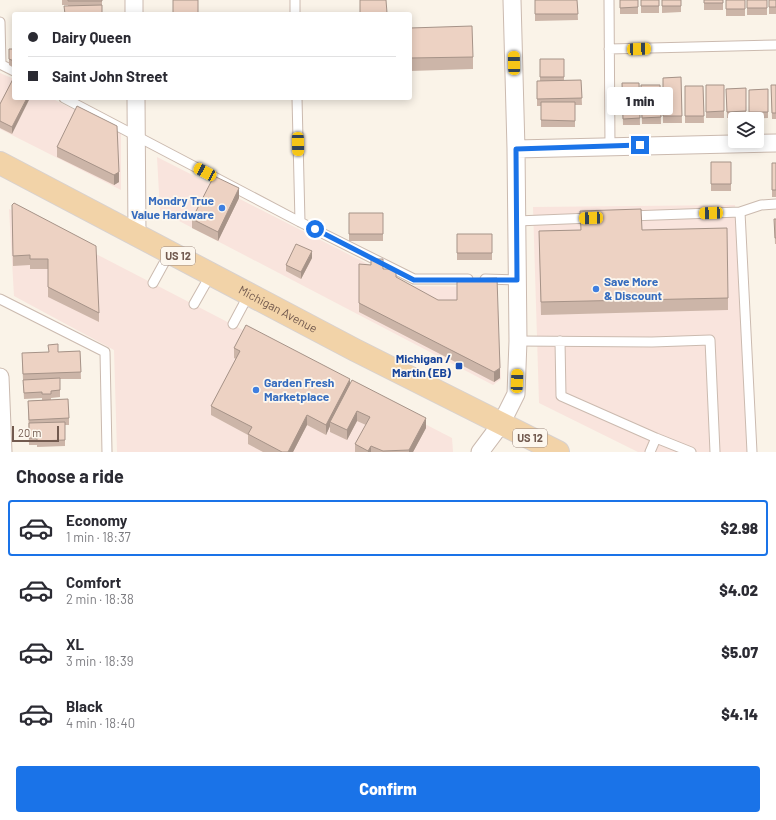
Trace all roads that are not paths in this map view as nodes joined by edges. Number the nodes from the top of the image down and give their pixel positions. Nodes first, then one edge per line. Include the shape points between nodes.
1 (134, 0) edge
2 (295, 0) edge
3 (512, 0) edge
4 (609, 0) edge
5 (134, 12) edge
6 (295, 12) edge
7 (0, 22) edge
8 (776, 45) edge
9 (609, 49) junction
10 (0, 64) edge
11 (12, 70) edge
12 (68, 100) edge
13 (136, 100) edge
14 (297, 100) edge
15 (137, 137) junction
16 (776, 143) edge
17 (610, 146) junction
18 (516, 149) junction
19 (0, 163) edge
20 (776, 204) edge
21 (740, 212) junction
22 (602, 217) edge
23 (617, 217) edge
24 (517, 221) junction
25 (300, 222) junction
26 (137, 236) junction
27 (170, 252) junction
28 (211, 274) junction
29 (517, 280) junction
30 (153, 283) dead end
31 (249, 294) junction
32 (0, 299) edge
33 (194, 304) dead end
34 (233, 324) dead end
35 (518, 341) junction
36 (560, 341) junction
37 (0, 377) edge
38 (502, 424) junction
39 (656, 438) junction
40 (3, 452) edge
41 (107, 452) edge
42 (480, 452) edge
43 (558, 452) edge
44 (650, 452) edge
45 (691, 452) edge
46 (715, 452) edge
47 (752, 452) edge

1 - 5 street
2 - 6 lane
3 - 18 street
4 - 9 lane
7 - 10 lane
8 - 9 lane
9 - 17 lane
10 - 11 lane
12 - 15 lane
13 - 15 street
14 - 25 lane
15 - 25 lane
15 - 26 street
16 - 17 street
17 - 18 street
18 - 24 street
19 - 26 main road, Michigan Avenue / US 12
20 - 21 lane via 761,205
21 - 23 lane
21 - 47 lane
22 - 24 lane
24 - 29 street
25 - 29 lane via 414,280
26 - 27 main road, Michigan Avenue / US 12
27 - 28 main road, Michigan Avenue / US 12
27 - 30 lane
28 - 31 main road, Michigan Avenue / US 12
28 - 33 lane
29 - 35 street
31 - 34 lane
31 - 38 main road, Michigan Avenue / US 12
32 - 41 lane via 105,352
35 - 36 lane
35 - 38 street via 516,394
36 - 39 lane via 561,396
36 - 46 lane via 710,340
37 - 40 street
38 - 42 street
38 - 43 main road, Michigan Avenue / US 12 via 531,442
39 - 44 lane
39 - 45 lane

